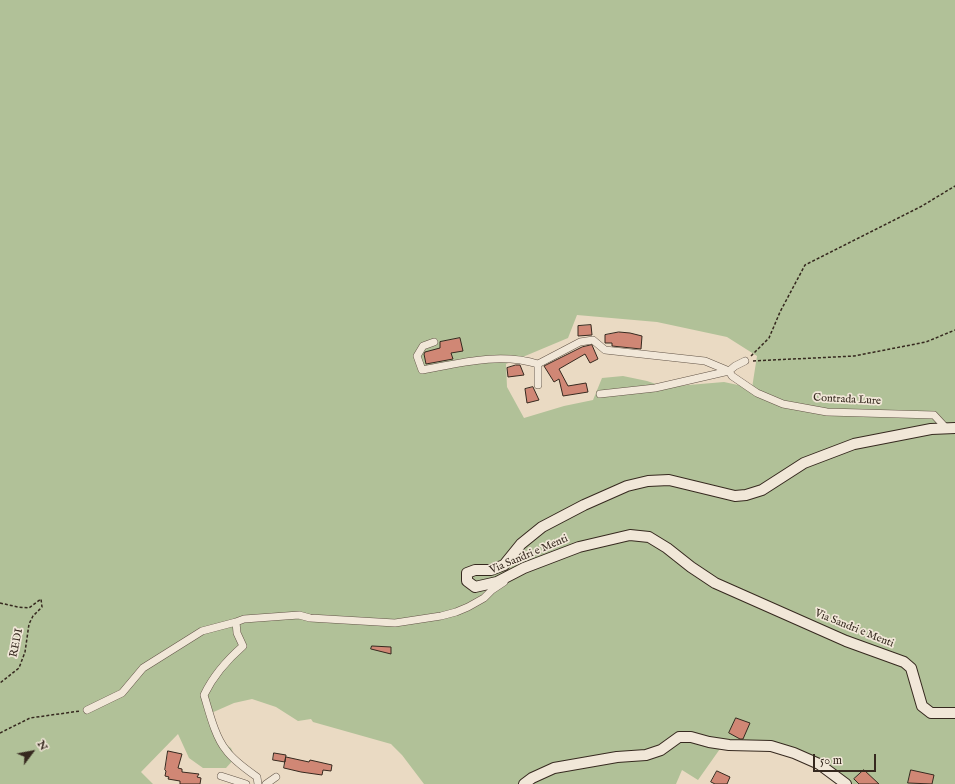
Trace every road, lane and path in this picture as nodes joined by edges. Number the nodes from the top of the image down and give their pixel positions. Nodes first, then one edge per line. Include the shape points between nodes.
1 (955, 186) edge
2 (955, 330) edge
3 (434, 342) dead end
4 (745, 361) junction
5 (538, 364) junction
6 (729, 371) junction
7 (538, 385) dead end
8 (600, 394) dead end
9 (950, 428) edge
10 (508, 577) junction
11 (0, 603) edge
12 (236, 622) junction
13 (0, 683) edge
14 (87, 710) joint
15 (955, 714) edge
16 (0, 733) edge
17 (221, 776) dead end
18 (276, 778) dead end
19 (246, 784) edge
20 (258, 784) edge
21 (266, 784) edge
22 (524, 784) edge
23 (846, 784) edge

1 - 4 path via 922,206 805,265 769,338
2 - 4 path via 926,342 854,356
3 - 5 street via 423,346 417,356 422,370 487,359 524,359
4 - 6 street
5 - 6 street, Contrada Lure via 580,342 593,340 605,350 705,361
5 - 7 street
6 - 8 street via 655,388
6 - 9 street, Contrada Lure via 732,376 757,393 783,404 827,412 934,415
9 - 10 main road, Via Sandri e Menti via 931,429 854,444 804,463 762,490 746,495 735,496 669,480 627,486 542,527 521,544 504,565 491,570 467,573 467,581 475,587
10 - 12 street via 484,598 456,612 395,624 299,615 244,619
10 - 15 main road, Via Sandri e Menti via 579,547 630,535 649,537 715,583 846,641 904,662 911,668 922,706 931,713
11 - 13 path, REDI via 29,608 41,599 42,607 28,624 25,652 19,668
12 - 14 street via 202,631 143,668 122,693
12 - 20 street via 237,633 243,646 231,656 211,681 204,695 213,724 226,750 257,776
14 - 16 path via 30,718
17 - 19 street
18 - 21 street
22 - 23 main road via 554,768 617,757 646,755 661,750 679,737 691,736 729,745 771,746 794,753 818,764

